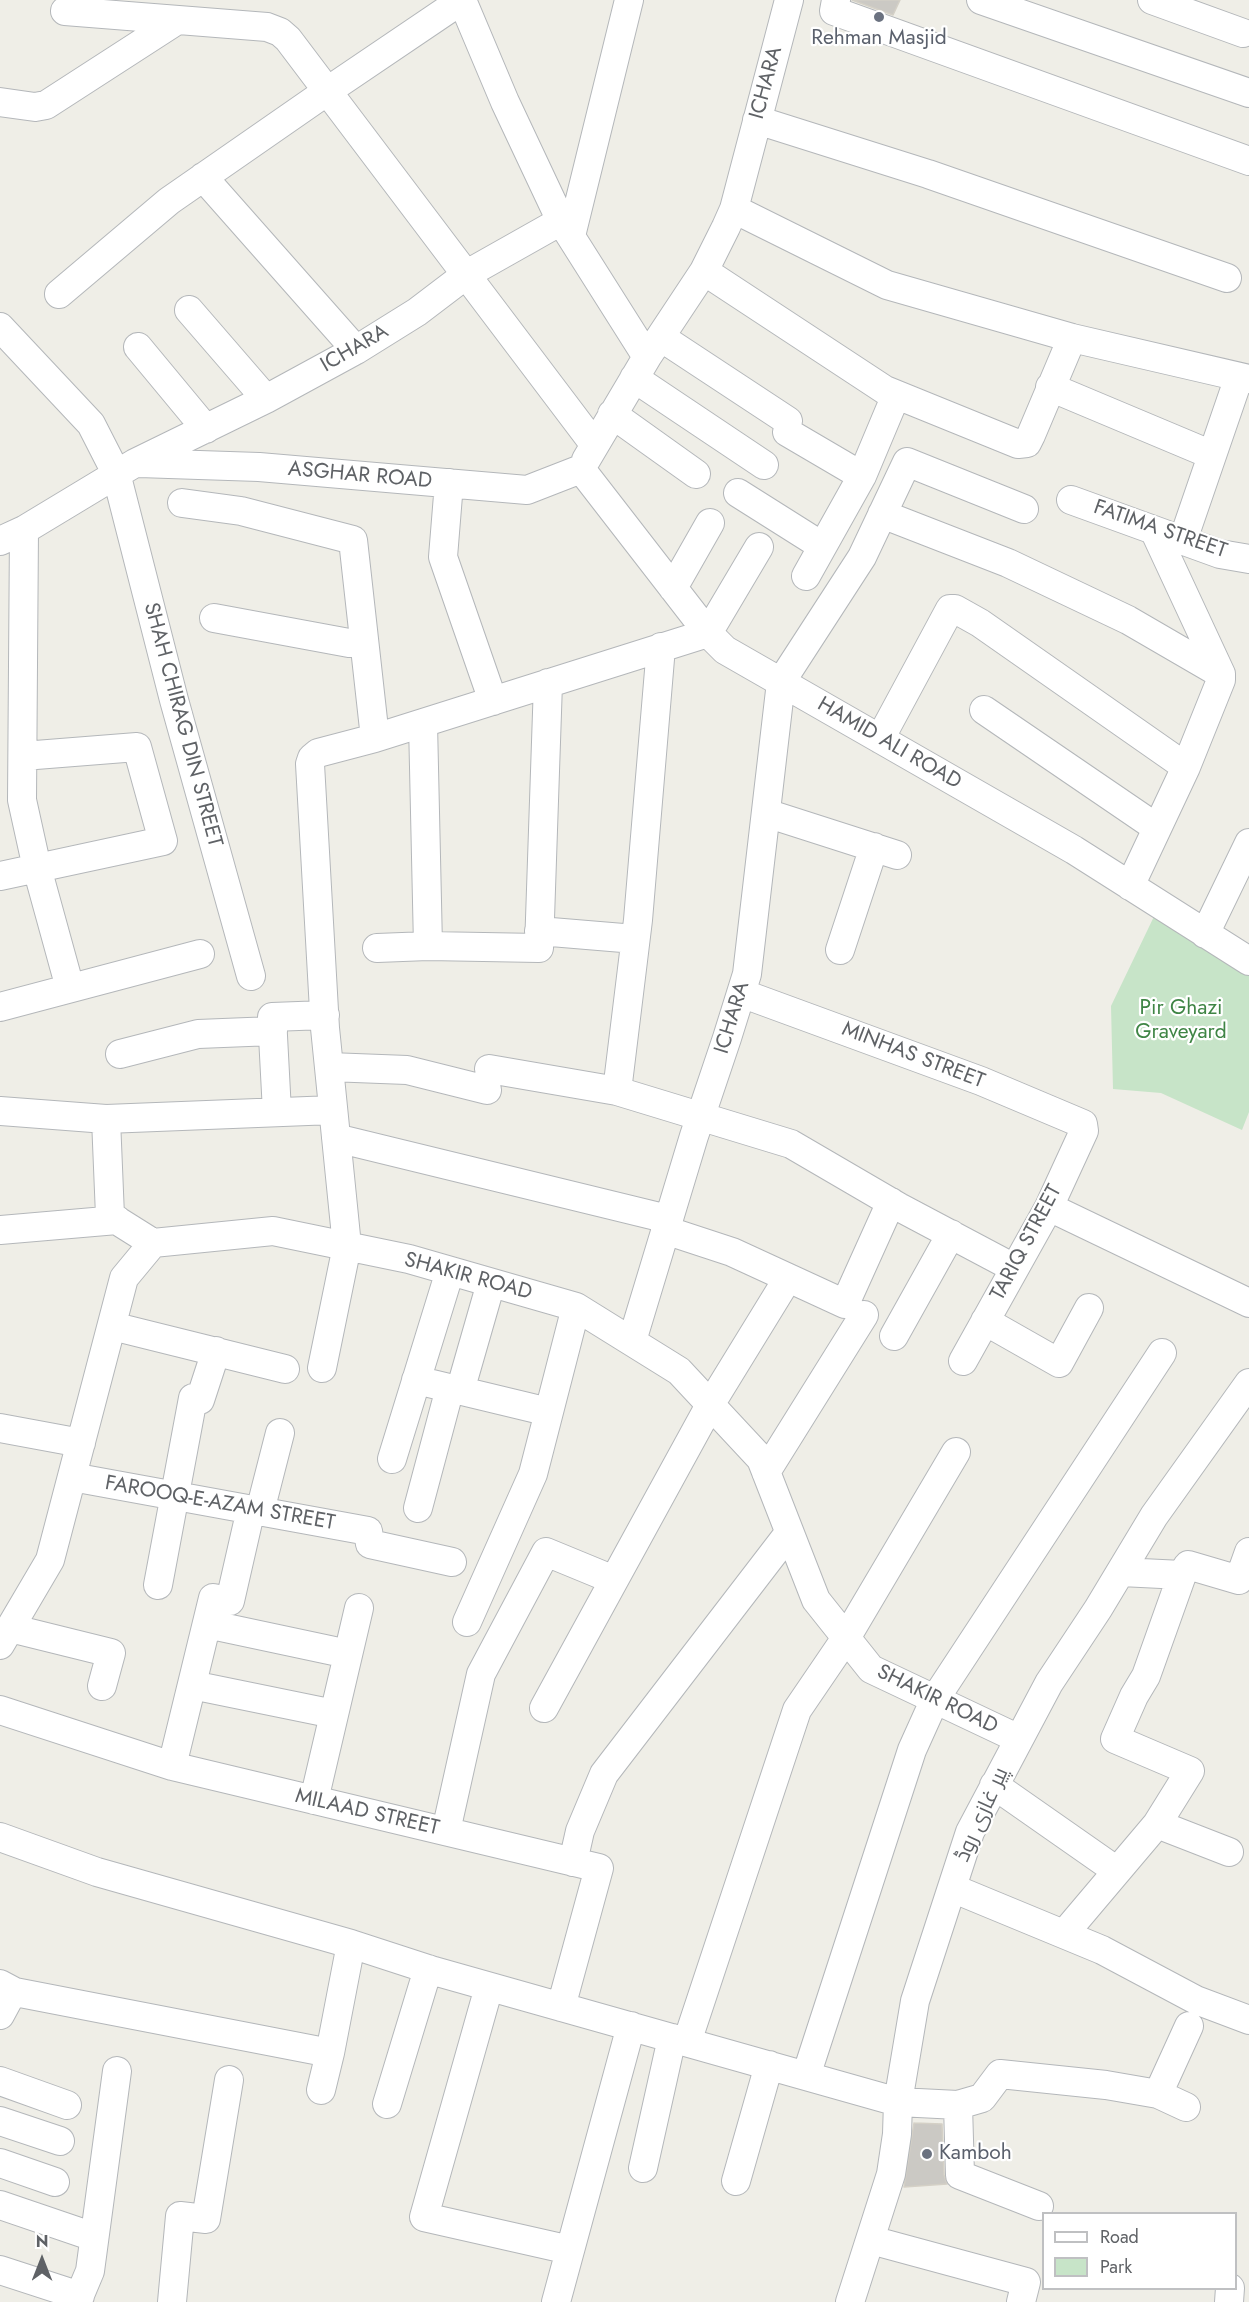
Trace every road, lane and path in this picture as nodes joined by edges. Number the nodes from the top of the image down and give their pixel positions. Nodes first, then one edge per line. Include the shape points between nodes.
1 (462, 0) edge
2 (628, 0) edge
3 (789, 0) edge
4 (836, 0) edge
5 (981, 0) edge
6 (1152, 0) edge
7 (65, 11) dead end
8 (176, 21) junction
9 (1243, 33) dead end
10 (326, 92) junction
11 (1249, 93) edge
12 (0, 102) edge
13 (757, 120) junction
14 (1249, 161) edge
15 (203, 177) junction
16 (734, 209) junction
17 (566, 228) junction
18 (704, 271) junction
19 (467, 274) junction
20 (1227, 278) dead end
21 (59, 294) dead end
22 (189, 310) dead end
23 (0, 327) edge
24 (1072, 338) junction
25 (138, 347) dead end
26 (356, 350) junction
27 (648, 357) junction
28 (1244, 378) edge
29 (1050, 387) junction
30 (896, 395) junction
31 (266, 399) junction
32 (612, 414) junction
33 (206, 429) junction
34 (594, 444) junction
35 (1212, 455) junction
36 (764, 465) dead end
37 (125, 468) junction
38 (581, 469) junction
39 (696, 474) dead end
40 (862, 476) junction
41 (449, 483) junction
42 (738, 493) dead end
43 (1071, 500) dead end
44 (182, 503) dead end
45 (1024, 509) dead end
46 (882, 514) junction
47 (710, 523) dead end
48 (1154, 530) junction
49 (12, 535) edge
50 (1183, 540) junction
51 (822, 546) junction
52 (759, 547) dead end
53 (1249, 559) edge
54 (806, 576) dead end
55 (673, 588) junction
56 (214, 618) dead end
57 (708, 633) junction
58 (364, 641) junction
59 (662, 648) junction
60 (1221, 674) junction
61 (781, 682) junction
62 (548, 683) junction
63 (493, 700) junction
64 (984, 710) dead end
65 (423, 723) junction
66 (375, 738) junction
67 (880, 739) junction
68 (15, 747) edge
69 (1186, 767) junction
70 (766, 813) junction
71 (1157, 828) junction
72 (1249, 843) edge
73 (37, 868) junction
74 (0, 876) edge
75 (1130, 886) junction
76 (539, 931) junction
77 (1205, 934) junction
78 (635, 939) junction
79 (428, 946) junction
80 (376, 948) dead end
81 (840, 950) dead end
82 (200, 954) dead end
83 (1249, 961) edge
84 (251, 976) dead end
85 (70, 988) junction
86 (741, 993) junction
87 (0, 1006) edge
88 (325, 1015) junction
89 (273, 1031) junction
90 (120, 1054) dead end
91 (329, 1067) junction
92 (617, 1091) junction
93 (333, 1110) junction
94 (0, 1111) edge
95 (277, 1112) junction
96 (700, 1116) junction
97 (106, 1119) junction
98 (1083, 1124) joint
99 (336, 1138) junction
100 (891, 1203) junction
101 (1049, 1207) junction
102 (117, 1220) junction
103 (667, 1225) junction
104 (0, 1230) edge
105 (951, 1234) junction
106 (153, 1243) junction
107 (347, 1246) junction
108 (1014, 1268) junction
109 (450, 1271) junction
110 (788, 1278) junction
111 (491, 1283) junction
112 (1249, 1303) edge
113 (576, 1307) junction
114 (1089, 1308) dead end
115 (864, 1315) dead end
116 (985, 1321) junction
117 (112, 1326) junction
118 (894, 1336) dead end
119 (632, 1341) junction
120 (216, 1351) junction
121 (1162, 1353) dead end
122 (963, 1361) dead end
123 (322, 1368) dead end
124 (285, 1369) dead end
125 (416, 1380) junction
126 (1249, 1383) edge
127 (455, 1389) junction
128 (710, 1405) junction
129 (549, 1412) junction
130 (0, 1428) edge
131 (280, 1433) dead end
132 (81, 1443) junction
133 (956, 1452) dead end
134 (392, 1459) dead end
135 (766, 1472) junction
136 (72, 1477) junction
137 (176, 1496) junction
138 (418, 1508) dead end
139 (255, 1510) junction
140 (789, 1533) junction
141 (1249, 1552) edge
142 (452, 1562) dead end
143 (1121, 1572) junction
144 (1182, 1575) junction
145 (614, 1580) junction
146 (1244, 1583) edge
147 (158, 1585) dead end
148 (359, 1608) dead end
149 (467, 1622) dead end
150 (207, 1624) junction
151 (5, 1637) edge
152 (846, 1638) junction
153 (348, 1654) junction
154 (192, 1685) junction
155 (102, 1686) dead end
156 (935, 1699) junction
157 (544, 1708) dead end
158 (0, 1710) edge
159 (334, 1714) junction
160 (1019, 1739) junction
161 (172, 1766) junction
162 (994, 1785) junction
163 (314, 1800) junction
164 (1157, 1824) junction
165 (446, 1831) junction
166 (0, 1837) edge
167 (1229, 1852) dead end
168 (573, 1862) junction
169 (1117, 1871) junction
170 (952, 1888) junction
171 (1064, 1934) junction
172 (351, 1944) junction
173 (428, 1969) junction
174 (489, 1987) junction
175 (4, 1997) edge
176 (561, 2007) junction
177 (1249, 2020) edge
178 (631, 2026) junction
179 (1189, 2026) dead end
180 (680, 2040) junction
181 (330, 2053) junction
182 (769, 2065) junction
183 (117, 2071) dead end
184 (806, 2076) junction
185 (229, 2080) dead end
186 (0, 2081) edge
187 (321, 2091) dead end
188 (1158, 2094) junction
189 (898, 2102) junction
190 (387, 2103) dead end
191 (67, 2105) dead end
192 (958, 2105) junction
193 (1186, 2108) dead end
194 (0, 2121) edge
195 (60, 2141) dead end
196 (0, 2163) edge
197 (643, 2168) dead end
198 (736, 2181) dead end
199 (55, 2182) dead end
200 (0, 2205) edge
201 (1039, 2206) dead end
202 (94, 2237) junction
203 (871, 2240) junction
204 (570, 2250) junction
205 (0, 2270) edge
206 (78, 2299) edge
207 (172, 2302) edge
208 (556, 2302) edge
209 (850, 2302) edge
210 (1021, 2302) edge

1 - 10 street
1 - 17 street via 505,102
2 - 17 street
3 - 13 street, ICHARA
4 - 14 street via 834,11
5 - 11 street
6 - 9 street
7 - 8 street
8 - 10 street via 267,27 280,32
8 - 12 street via 46,105
10 - 15 street
10 - 19 street
13 - 16 street, ICHARA
13 - 20 street via 928,174
15 - 21 street
15 - 26 street
16 - 18 street, ICHARA
16 - 24 street via 887,285
17 - 19 street, ICHARA
17 - 27 street
18 - 27 street, ICHARA
18 - 30 street
19 - 26 street, ICHARA via 417,312
19 - 34 street
22 - 31 street
23 - 37 street, SHAH CHIRAG DIN STREET via 91,424
24 - 28 street
24 - 29 street
25 - 33 street
26 - 31 street, ICHARA
27 - 32 street, ICHARA
27 - 36 street
27 - 40 street via 788,427
28 - 35 street
29 - 30 street via 1027,443 1017,444
29 - 35 street
30 - 40 street
31 - 33 street, ICHARA
32 - 34 street, ICHARA
32 - 39 street
33 - 37 street, ICHARA
34 - 38 street, ICHARA
35 - 50 street
37 - 41 street, ASGHAR ROAD via 260,467
37 - 49 street, ICHARA
37 - 84 street, SHAH CHIRAG DIN STREET via 174,700
38 - 41 street, ASGHAR ROAD via 527,490
38 - 55 street, HAMID ALI ROAD
40 - 51 street
41 - 63 street via 443,557
42 - 51 street
43 - 48 street, FATIMA STREET
44 - 58 street via 241,511 353,540
45 - 46 street via 907,462
46 - 60 street via 1008,563 1128,621
46 - 61 street via 862,557
47 - 55 street
48 - 50 street, FATIMA STREET
48 - 60 street
49 - 68 street
50 - 53 street, FATIMA STREET via 1220,554
51 - 54 street
52 - 57 street
55 - 57 street, HAMID ALI ROAD
56 - 58 street via 349,643
57 - 59 street
57 - 61 street, HAMID ALI ROAD via 725,650
58 - 66 street
59 - 62 street
59 - 78 street
60 - 69 street
61 - 67 street, HAMID ALI ROAD
61 - 70 street, ICHARA
62 - 63 street
62 - 76 street
63 - 65 street
64 - 71 street
65 - 66 street
65 - 79 street
66 - 88 street via 318,753 310,764
67 - 69 street via 952,608 980,623
67 - 75 street, HAMID ALI ROAD
68 - 73 street
68 - 73 street via 137,747 163,841
69 - 71 street
70 - 81 street via 885,851
70 - 86 street, ICHARA via 747,974
71 - 75 street
72 - 77 street
73 - 74 street
73 - 85 street
75 - 77 street, HAMID ALI ROAD
76 - 78 street
76 - 79 street via 538,948
77 - 83 street, HAMID ALI ROAD
78 - 92 street
79 - 80 street
82 - 85 street
85 - 87 street
86 - 96 street, ICHARA
86 - 98 street, MINHAS STREET via 981,1081
88 - 89 street via 272,1017
88 - 91 street
89 - 90 street via 198,1034
89 - 95 street
91 - 92 street via 407,1070
91 - 93 street
92 - 96 street
93 - 95 street
93 - 99 street
94 - 97 street
95 - 97 street
96 - 100 street via 790,1144
96 - 103 street, ICHARA
97 - 102 street via 110,1216
98 - 101 street, TARIQ STREET via 1084,1131
99 - 103 street
99 - 107 street
100 - 105 street
100 - 110 street via 845,1304
101 - 108 street, TARIQ STREET
101 - 112 street
102 - 104 street
102 - 106 street
103 - 110 street
103 - 119 street, ICHARA
105 - 108 street
105 - 118 street
106 - 107 street, SHAKIR ROAD via 273,1231
106 - 117 street via 124,1278
107 - 109 street, SHAKIR ROAD
107 - 123 street
108 - 116 street, TARIQ STREET
109 - 111 street, SHAKIR ROAD
109 - 125 street
110 - 128 street
111 - 113 street, SHAKIR ROAD
111 - 127 street
113 - 119 street, SHAKIR ROAD
113 - 129 street
114 - 116 street via 1059,1363
115 - 135 street
116 - 122 street, TARIQ STREET
117 - 120 street
117 - 132 street
119 - 128 street, SHAKIR ROAD via 679,1371
120 - 124 street
120 - 137 street via 200,1400 193,1398
121 - 156 street
125 - 127 street
125 - 134 street
126 - 143 street, پیر غازی روڈ via 1154,1516
127 - 129 street
127 - 138 street
128 - 135 street, SHAKIR ROAD via 761,1459
128 - 145 street
129 - 149 street via 533,1474
130 - 132 street
131 - 139 street
132 - 136 street
133 - 152 street
135 - 140 street, SHAKIR ROAD
136 - 137 street, FAROOQ-E-AZAM STREET
136 - 151 street via 50,1560
137 - 139 street, FAROOQ-E-AZAM STREET
137 - 147 street
139 - 142 street, FAROOQ-E-AZAM STREET via 368,1531 370,1544
139 - 150 street via 230,1601 213,1598
140 - 152 street, SHAKIR ROAD via 816,1600
140 - 168 street via 604,1774 580,1831
141 - 146 street
143 - 144 street
143 - 160 street, پیر غازی روڈ via 1049,1683
144 - 146 street via 1188,1565
144 - 164 street via 1146,1676 1115,1739 1190,1772
145 - 157 street
145 - 165 street via 546,1552 481,1674
148 - 153 street
150 - 153 street
150 - 154 street
151 - 155 street via 111,1653
152 - 156 street, SHAKIR ROAD via 871,1669
152 - 180 street via 797,1710
153 - 159 street
154 - 159 street
154 - 161 street
156 - 160 street, SHAKIR ROAD
156 - 184 street via 912,1750
158 - 161 street, MILAAD STREET
159 - 163 street
160 - 162 street, پیر غازی روڈ
161 - 163 street, MILAAD STREET
162 - 169 street
162 - 170 street, پیر غازی روڈ via 970,1832
163 - 165 street, MILAAD STREET
164 - 167 street
164 - 169 street
165 - 168 street, MILAAD STREET
166 - 172 street via 98,1872
168 - 176 street, MILAAD STREET via 599,1868
169 - 171 street
170 - 171 street
170 - 189 street, پیر غازی روڈ via 915,2001
171 - 177 street via 1196,2000
172 - 173 street
172 - 181 street
173 - 174 street
173 - 190 street
174 - 176 street
174 - 204 street via 424,2217
175 - 181 street
176 - 178 street
178 - 180 street
178 - 204 street
179 - 188 street
180 - 182 street
180 - 197 street
181 - 187 street
182 - 184 street
182 - 198 street
183 - 202 street
184 - 189 street
185 - 207 street via 206,2219 180,2216
186 - 191 street
188 - 192 street via 1000,2074 982,2098
188 - 193 street
189 - 192 street
189 - 203 street, پیر غازی روڈ via 891,2175
192 - 201 street via 960,2175
194 - 195 street
196 - 199 street
200 - 202 street
202 - 206 street via 90,2271
203 - 209 street, پیر غازی روڈ
203 - 210 street via 1026,2282
204 - 208 street
205 - 206 street

